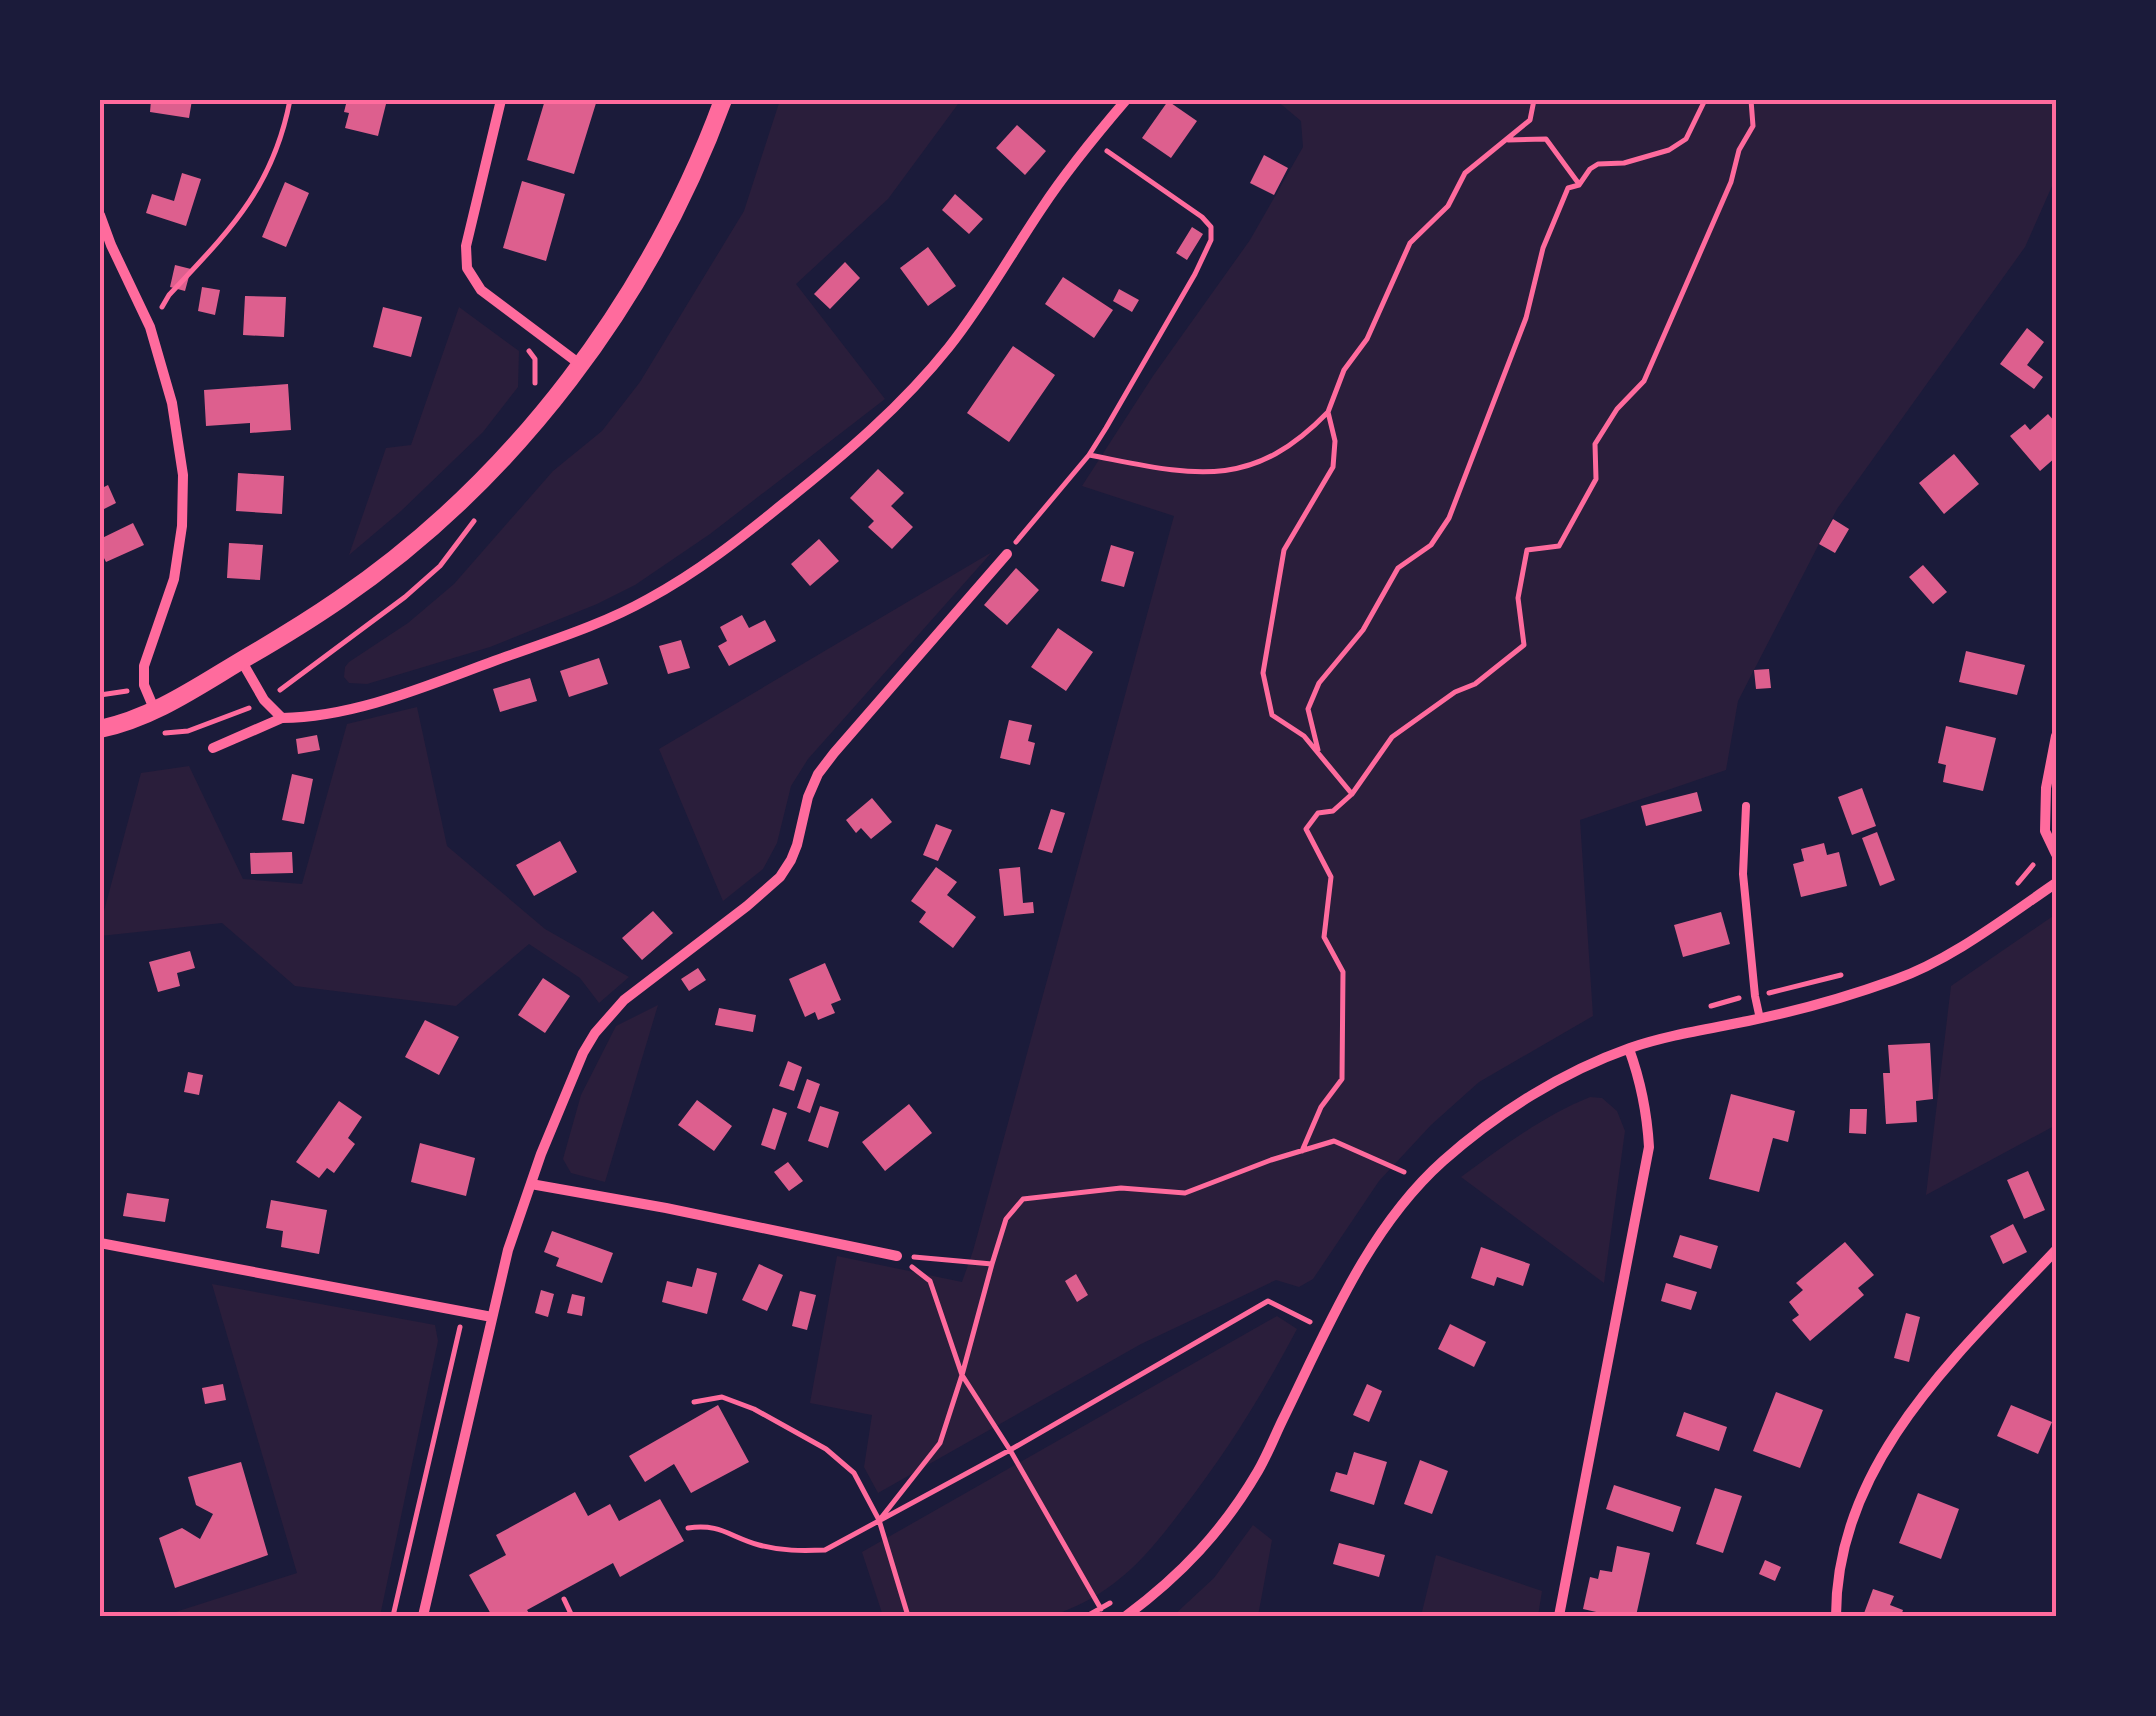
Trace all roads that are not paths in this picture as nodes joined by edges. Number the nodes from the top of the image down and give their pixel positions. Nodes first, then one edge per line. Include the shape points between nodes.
1 (501, 100) edge
2 (723, 100) edge
3 (1126, 100) edge
4 (100, 215) edge
5 (581, 364) junction
6 (1006, 554) road end
7 (241, 660) junction
8 (154, 711) junction
9 (282, 718) junction
10 (100, 729) edge
11 (2056, 736) edge
12 (212, 748) dead end
13 (1746, 806) dead end
14 (2056, 854) edge
15 (2056, 883) edge
16 (1760, 1019) junction
17 (1629, 1049) junction
18 (531, 1184) junction
19 (100, 1243) edge
20 (2056, 1250) edge
21 (897, 1256) road end
22 (492, 1316) junction
23 (423, 1616) edge
24 (1126, 1616) edge
25 (1559, 1616) edge
26 (1836, 1616) edge

1 - 5 street via 466,246 467,268 481,290
2 - 5 street via 674,214
3 - 9 street via 918,384 879,424 705,565 592,625 453,676 356,708
4 - 8 street via 150,327 172,403 183,476 174,579 144,666
5 - 7 street via 505,455 420,536 341,598
6 - 18 street via 818,774 780,877 645,982 595,1034 571,1077
7 - 8 street
7 - 9 street
8 - 10 street
9 - 12 street
11 - 14 street via 2045,831
13 - 16 lane via 1743,874
15 - 16 street via 1914,972
16 - 17 street
17 - 24 street via 1504,1114 1442,1162 1401,1206 1364,1260 1258,1472 1209,1543
17 - 25 street via 1644,1097 1648,1147
18 - 21 street
18 - 22 street
19 - 22 street
20 - 26 street via 1947,1366 1880,1459 1841,1550
22 - 23 street

